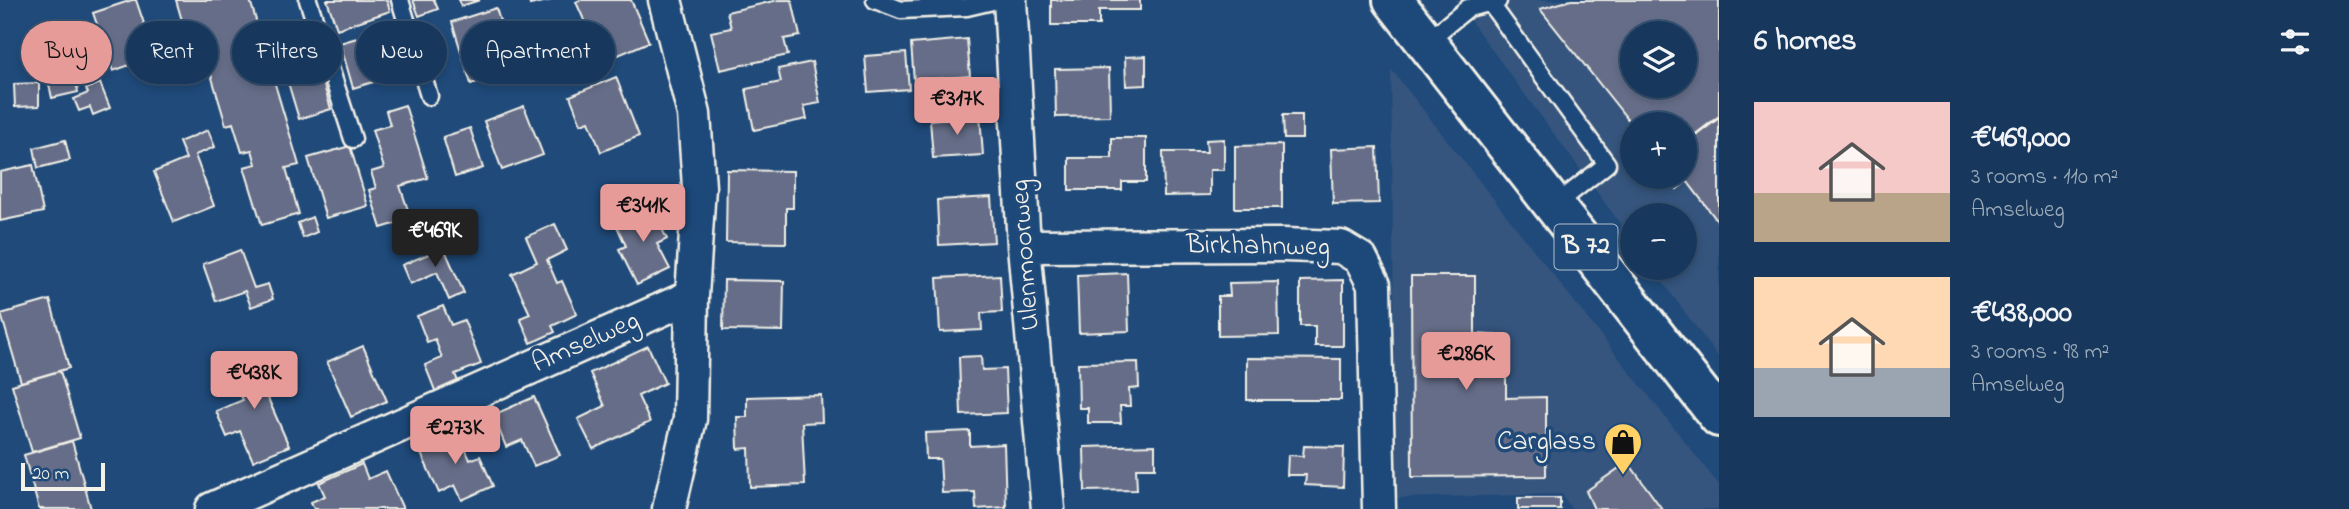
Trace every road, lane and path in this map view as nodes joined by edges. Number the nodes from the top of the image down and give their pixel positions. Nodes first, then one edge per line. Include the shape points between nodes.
1 (308, 0) edge
2 (400, 0) edge
3 (665, 0) edge
4 (874, 0) edge
5 (997, 0) edge
6 (1010, 0) edge
7 (1393, 0) edge
8 (1495, 1) edge
9 (1426, 42) junction
10 (429, 96) dead end
11 (353, 139) dead end
12 (1554, 206) junction
13 (1024, 246) junction
14 (692, 296) junction
15 (1719, 418) edge
16 (212, 509) edge
17 (670, 509) edge
18 (1048, 509) edge
19 (1379, 509) edge

1 - 11 lane
2 - 10 lane
3 - 14 street via 694,114 699,187
4 - 5 lane via 901,10 967,7
6 - 13 street, Ulenmoorweg
7 - 9 main road, B 72
8 - 9 lane via 1468,8
8 - 12 lane via 1607,164
9 - 12 main road, B 72
12 - 15 main road, B 72
13 - 18 street, Ulenmoorweg
13 - 19 street, Birkhahnweg via 1341,247 1361,259 1374,285
14 - 16 street, Amselweg
14 - 17 street via 690,419

